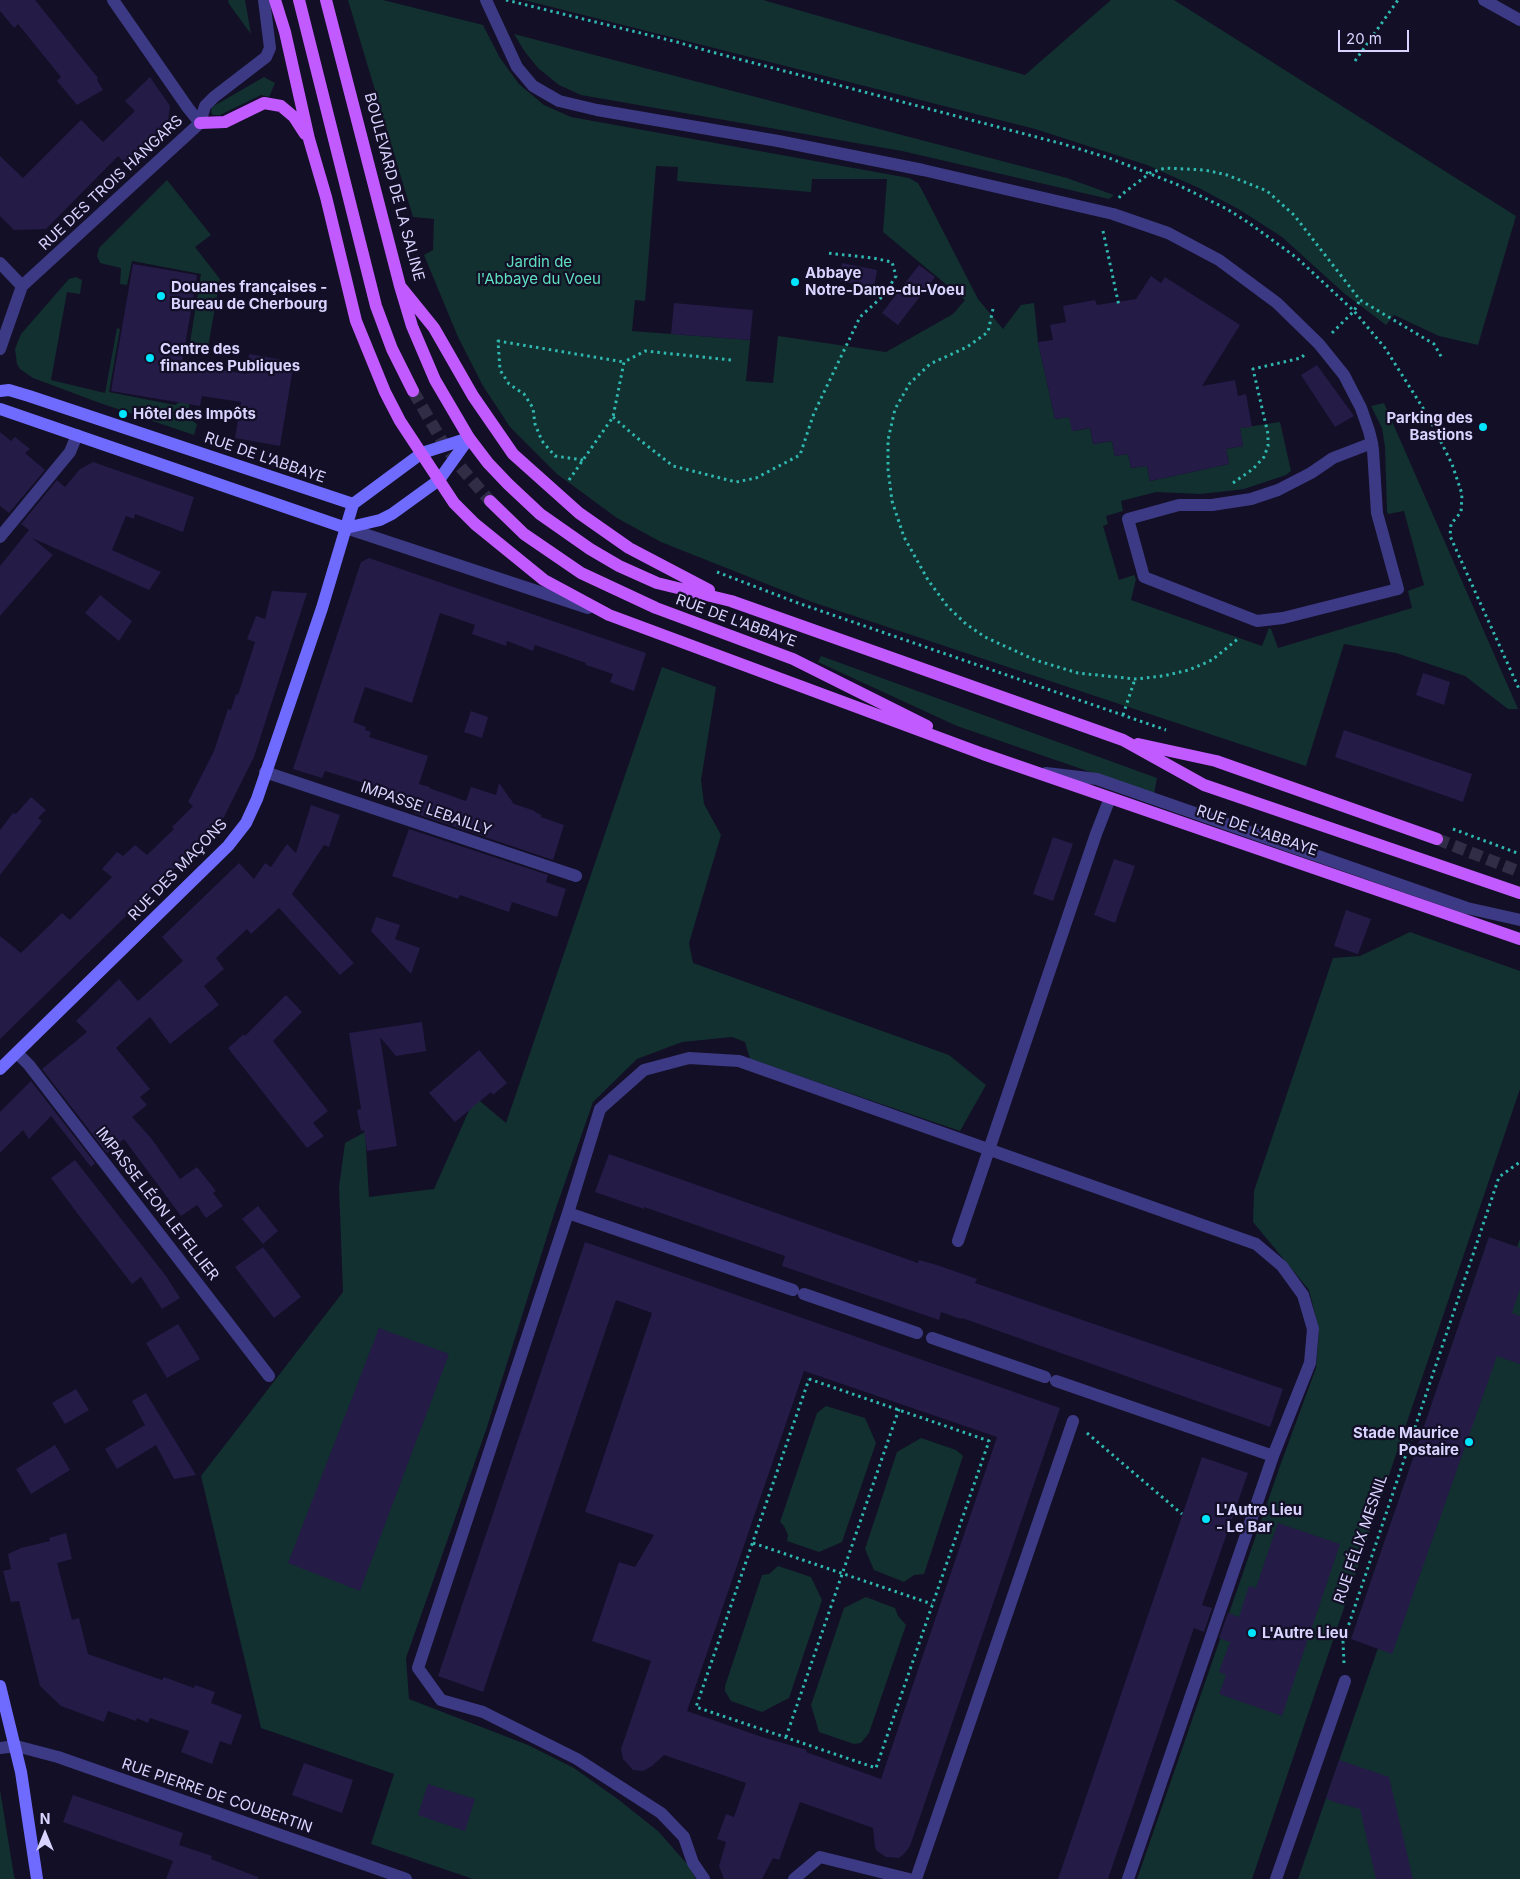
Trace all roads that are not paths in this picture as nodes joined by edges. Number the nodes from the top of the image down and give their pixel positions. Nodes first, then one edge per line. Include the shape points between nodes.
1 (113, 0) edge
2 (264, 0) edge
3 (275, 0) edge
4 (299, 0) edge
5 (326, 0) edge
6 (486, 0) edge
7 (1484, 0) edge
8 (1520, 20) edge
9 (200, 123) junction
10 (309, 139) junction
11 (326, 197) junction
12 (349, 198) junction
13 (0, 263) edge
14 (22, 286) junction
15 (400, 286) junction
16 (0, 349) edge
17 (0, 391) edge
18 (414, 391) tunnel mouth
19 (472, 396) joint
20 (0, 409) edge
21 (77, 435) junction
22 (469, 438) junction
23 (1372, 443) junction
24 (422, 453) junction
25 (439, 480) junction
26 (490, 501) tunnel mouth
27 (353, 504) junction
28 (346, 528) junction
29 (0, 537) edge
30 (731, 601) junction
31 (609, 615) junction
32 (1123, 740) junction
33 (983, 754) junction
34 (266, 772) junction
35 (1034, 772) junction
36 (1110, 798) junction
37 (1437, 840) tunnel mouth
38 (576, 876) dead end
39 (1520, 893) edge
40 (1520, 920) edge
41 (1520, 938) edge
42 (17, 1053) junction
43 (0, 1069) edge
44 (989, 1150) junction
45 (568, 1213) junction
46 (958, 1241) dead end
47 (917, 1333) dead end
48 (932, 1338) dead end
49 (269, 1376) dead end
50 (1073, 1421) road end
51 (1273, 1456) junction
52 (1345, 1681) road end
53 (0, 1686) edge
54 (16, 1746) junction
55 (0, 1748) edge
56 (37, 1879) edge
57 (406, 1879) edge
58 (704, 1879) edge
59 (794, 1879) edge
60 (909, 1879) edge
61 (916, 1879) edge
62 (1128, 1879) edge
63 (1276, 1879) edge

1 - 9 street
2 - 9 street, RUE DES TROIS HANGARS via 270,48 266,57 214,97 205,106
3 - 10 main road
4 - 12 main road
5 - 15 main road, BOULEVARD DE LA SALINE
6 - 23 street via 517,67 533,86 559,101 923,170 1113,214 1168,233 1220,260 1277,303 1319,344 1344,375 1361,408
7 - 8 street
9 - 10 main road via 225,122 264,103 281,106 294,117
9 - 14 street, RUE DES TROIS HANGARS
10 - 11 main road
11 - 12 main road
11 - 24 main road, RUE DE L'ABBAYE via 356,321 385,392
12 - 18 main road via 376,306 392,349
13 - 14 street
14 - 16 street, RUE DES TROIS HANGARS
15 - 19 main road, BOULEVARD DE LA SALINE via 434,328
15 - 22 main road, RUE DE L'ABBAYE via 426,361
17 - 27 main road, RUE DE L'ABBAYE via 9,390 38,399
19 - 30 main road, RUE DE L'ABBAYE via 513,454 579,513 629,548
20 - 21 main road, RUE DE L'ABBAYE
21 - 28 main road, RUE DE L'ABBAYE
21 - 29 street via 70,452
22 - 24 main road
22 - 25 main road
22 - 30 main road, RUE DE L'ABBAYE via 502,478 540,514 590,549 657,583
23 - 23 street via 1377,513 1398,589 1283,618 1257,621 1144,577 1128,519 1179,505 1212,505 1251,499 1278,490 1334,458
24 - 25 main road, RUE DE L'ABBAYE
24 - 27 main road
25 - 28 main road via 392,514
25 - 31 main road, RUE DE L'ABBAYE via 475,524 544,580
26 - 33 main road, RUE DE L'ABBAYE via 524,534 581,573 656,608 793,659
27 - 28 main road, RUE DES MAÇONS
28 - 31 street, RUE DE L'ABBAYE
28 - 34 main road, RUE DES MAÇONS
30 - 32 main road, RUE DE L'ABBAYE
31 - 33 main road, RUE DE L'ABBAYE
32 - 37 main road, RUE DE L'ABBAYE via 1216,761
32 - 39 main road, RUE DE L'ABBAYE via 1204,785
33 - 35 main road, RUE DE L'ABBAYE
34 - 38 street, IMPASSE LEBAILLY
34 - 42 main road, RUE DES MAÇONS via 252,812 228,846
35 - 36 main road, RUE DE L'ABBAYE
35 - 40 street via 1097,779 1467,908
36 - 41 main road, RUE DE L'ABBAYE
36 - 44 street
42 - 43 main road, RUE DES MAÇONS
42 - 49 street, IMPASSE LÉON LETELLIER
44 - 45 street via 739,1062 689,1058 644,1070 600,1109
44 - 46 street
44 - 51 street via 1256,1244 1282,1266 1303,1294 1313,1329 1310,1363
45 - 47 street
45 - 58 street via 418,1668 441,1700 483,1712 577,1759 661,1813 684,1837 693,1863
48 - 51 street
50 - 61 street
51 - 62 street
52 - 63 street
53 - 54 main road
54 - 55 street
54 - 56 main road
54 - 57 street, RUE PIERRE DE COUBERTIN
59 - 60 street via 820,1857

